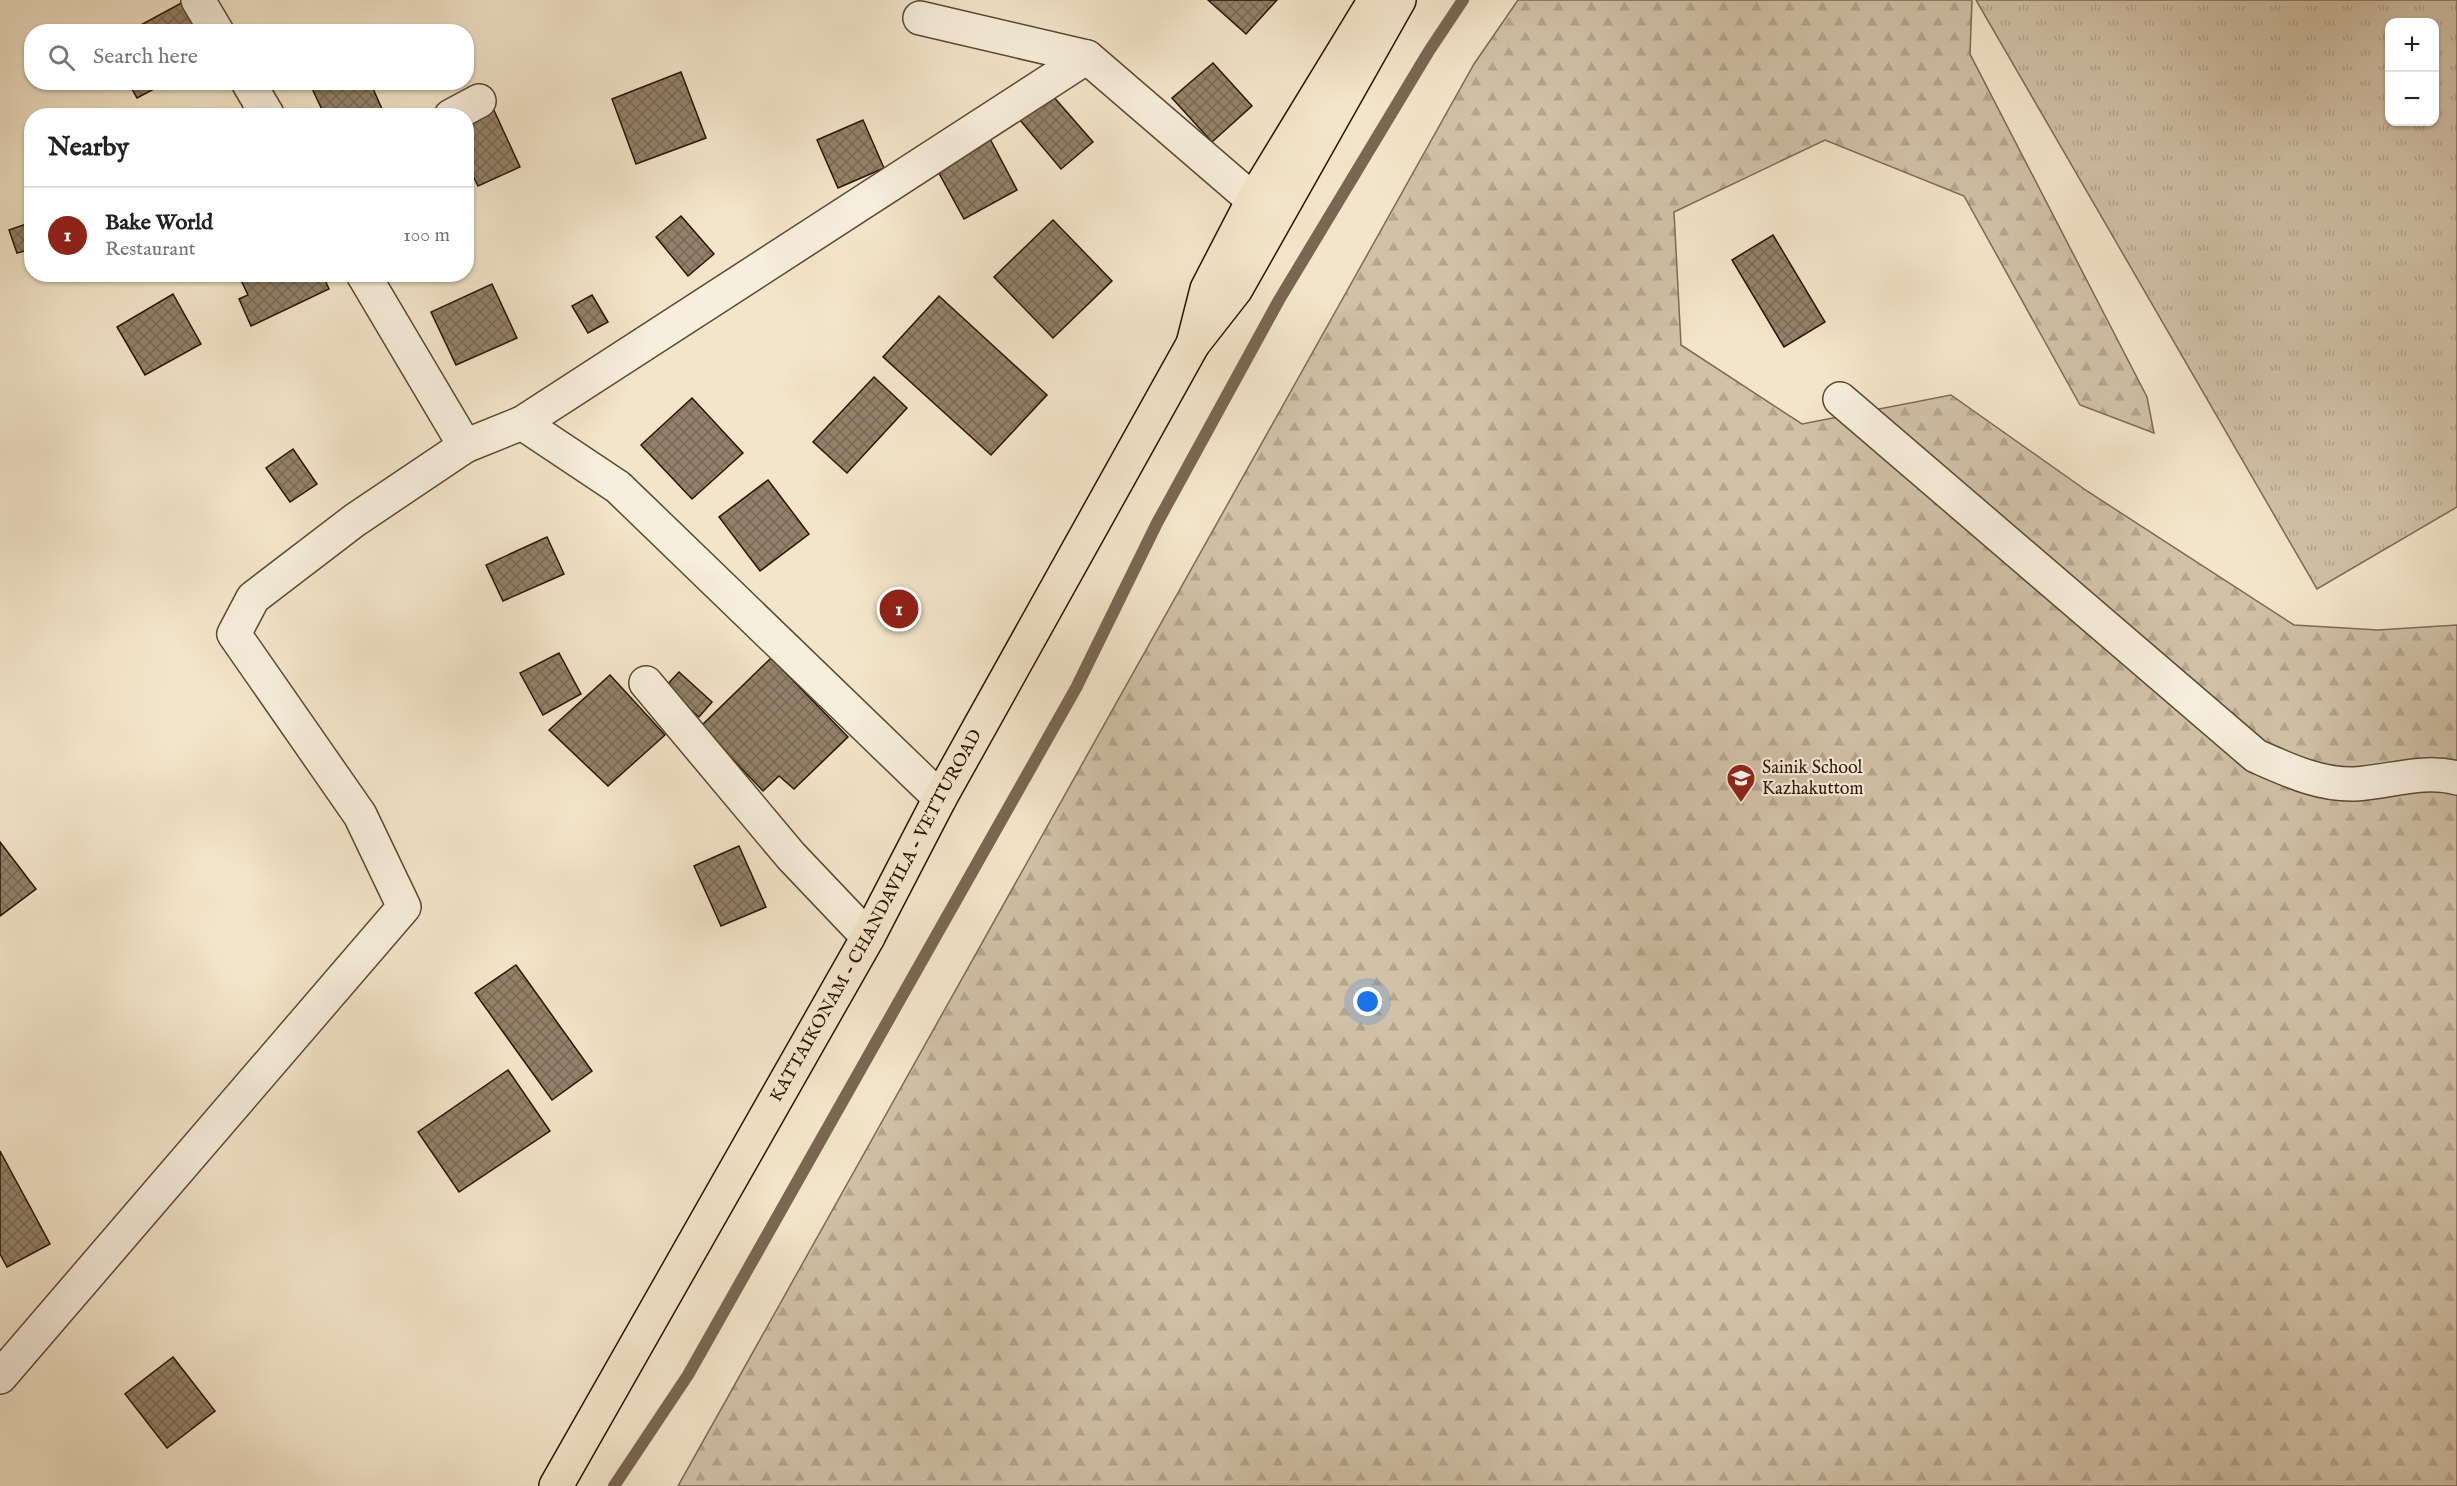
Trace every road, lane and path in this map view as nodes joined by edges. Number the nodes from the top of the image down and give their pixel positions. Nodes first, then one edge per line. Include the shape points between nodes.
1 (198, 0) edge
2 (1375, 0) edge
3 (1399, 0) edge
4 (920, 18) dead end
5 (212, 24) edge
6 (1087, 57) junction
7 (253, 90) edge
8 (263, 108) edge
9 (1253, 200) junction
10 (368, 282) edge
11 (1193, 344) junction
12 (1840, 399) dead end
13 (522, 423) junction
14 (465, 446) junction
15 (646, 683) dead end
16 (2457, 778) edge
17 (940, 798) junction
18 (868, 937) junction
19 (0, 1377) edge
20 (556, 1486) edge

1 - 5 street
2 - 9 main road, KATTAIKONAM - CHANDAVILA - VETTUROAD
3 - 11 main road, KATTAIKONAM - CHANDAVILA - VETTUROAD via 1236,289
4 - 6 street
6 - 9 street
6 - 13 street
7 - 8 street
9 - 11 main road, KATTAIKONAM - CHANDAVILA - VETTUROAD via 1207,289
10 - 14 street
11 - 17 main road, KATTAIKONAM - CHANDAVILA - VETTUROAD
12 - 16 street via 2256,756 2310,779 2353,784 2420,776
13 - 14 street
13 - 17 street via 618,487
14 - 19 street via 354,520 253,598 234,634 360,815 404,908
15 - 18 street via 791,856
17 - 18 main road, KATTAIKONAM - CHANDAVILA - VETTUROAD
18 - 20 main road, KATTAIKONAM - CHANDAVILA - VETTUROAD

